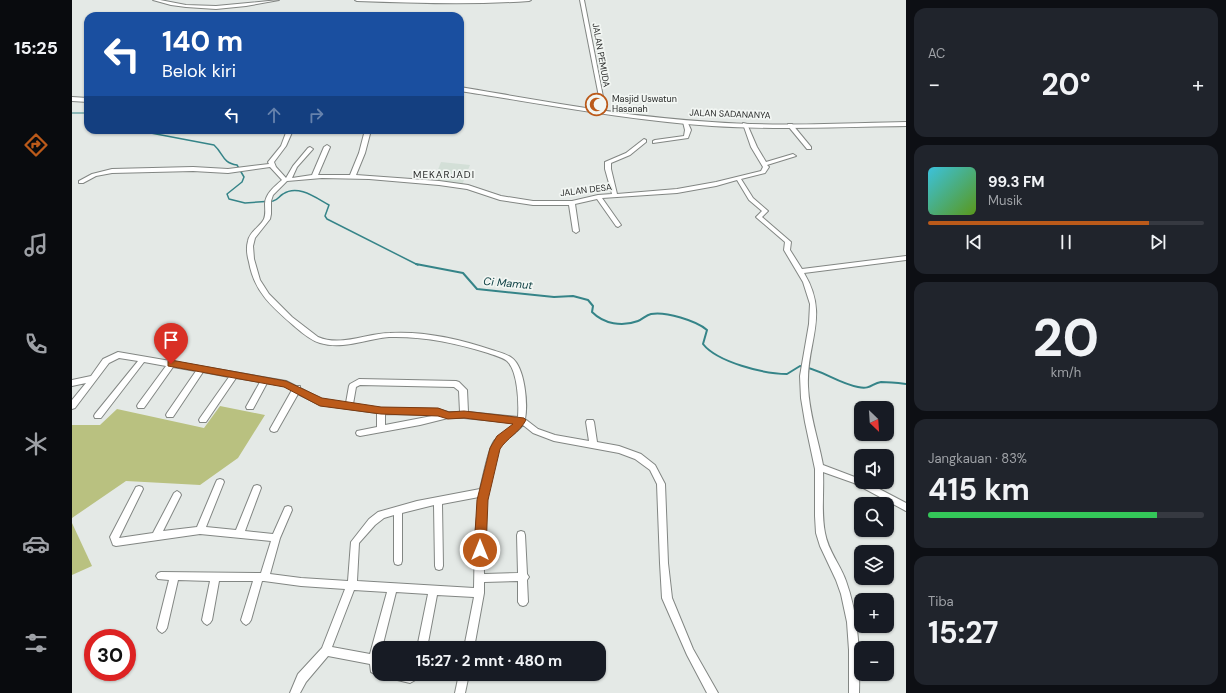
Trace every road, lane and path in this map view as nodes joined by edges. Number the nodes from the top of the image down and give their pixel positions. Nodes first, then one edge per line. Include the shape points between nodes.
1 (155, 0) edge
2 (277, 0) edge
3 (357, 0) edge
4 (529, 0) edge
5 (582, 0) edge
6 (464, 90) edge
7 (72, 99) edge
8 (84, 100) edge
9 (604, 112) junction
10 (685, 122) junction
11 (745, 124) junction
12 (906, 124) edge
13 (790, 125) junction
14 (288, 134) edge
15 (367, 134) edge
16 (644, 141) dead end
17 (655, 142) dead end
18 (326, 147) dead end
19 (809, 148) dead end
20 (310, 149) dead end
21 (793, 156) dead end
22 (765, 164) junction
23 (271, 165) junction
24 (314, 177) junction
25 (352, 177) junction
26 (738, 178) junction
27 (287, 180) junction
28 (81, 182) dead end
29 (615, 195) junction
30 (598, 197) junction
31 (572, 203) junction
32 (618, 225) dead end
33 (576, 231) dead end
34 (906, 258) edge
35 (801, 271) junction
36 (143, 359) junction
37 (171, 364) junction
38 (201, 368) junction
39 (233, 376) junction
40 (94, 378) junction
41 (265, 380) junction
42 (72, 383) edge
43 (297, 388) junction
44 (72, 406) edge
45 (141, 406) dead end
46 (250, 407) dead end
47 (350, 407) junction
48 (381, 411) junction
49 (170, 415) dead end
50 (464, 415) junction
51 (98, 416) dead end
52 (448, 416) junction
53 (203, 420) dead end
54 (521, 420) junction
55 (590, 422) dead end
56 (274, 429) dead end
57 (381, 429) junction
58 (360, 433) dead end
59 (593, 445) junction
60 (819, 468) junction
61 (220, 482) dead end
62 (257, 488) dead end
63 (139, 489) dead end
64 (484, 492) junction
65 (177, 495) dead end
66 (438, 501) junction
67 (906, 507) edge
68 (288, 510) dead end
69 (398, 510) junction
70 (200, 530) junction
71 (239, 534) junction
72 (521, 535) dead end
73 (156, 536) junction
74 (276, 538) junction
75 (398, 561) dead end
76 (439, 566) dead end
77 (161, 576) dead end
78 (175, 576) junction
79 (261, 577) junction
80 (524, 577) junction
81 (215, 578) junction
82 (481, 578) junction
83 (352, 584) junction
84 (392, 588) junction
85 (433, 591) junction
86 (479, 593) junction
87 (523, 602) dead end
88 (207, 620) dead end
89 (246, 620) dead end
90 (162, 628) dead end
91 (379, 641) edge
92 (423, 641) edge
93 (470, 641) edge
94 (326, 651) junction
95 (372, 660) edge
96 (463, 681) edge
97 (295, 693) edge
98 (460, 693) edge
99 (713, 693) edge
100 (854, 693) edge

1 - 2 street via 208,10
3 - 4 street
5 - 9 street, JALAN PEMUDA
6 - 9 street, JALAN SADANANYA
7 - 8 street
9 - 10 street, JALAN SADANANYA
10 - 11 street, JALAN SADANANYA
10 - 17 street via 688,130 686,137
11 - 13 street, JALAN SADANANYA
11 - 22 street via 754,147
12 - 13 street, JALAN SADANANYA
13 - 19 street
14 - 23 street
15 - 25 street
16 - 29 street via 628,154 608,162
18 - 24 street
20 - 27 street
21 - 22 street
22 - 26 street, JALAN DESA via 763,172
23 - 27 street
23 - 28 street via 236,170 112,171 94,175
24 - 25 street, JALAN DESA
24 - 27 street, JALAN DESA
25 - 31 street, JALAN DESA via 439,183 533,203
26 - 29 street, JALAN DESA via 677,191
26 - 35 street via 751,199 765,211 759,217 788,242 787,250
27 - 54 street via 275,190 268,202 267,218 250,242 254,270 261,290 307,334 316,339 331,342 390,335 416,336 448,340 498,354 513,362 518,371
29 - 30 street, JALAN DESA
30 - 31 street, JALAN DESA
30 - 32 street
31 - 33 street
34 - 35 street
35 - 60 street via 813,305 804,383 805,404
36 - 37 street
36 - 40 street via 115,356 106,361
36 - 51 street
37 - 38 street
37 - 45 street
38 - 39 street
38 - 49 street
39 - 41 street
39 - 53 street
40 - 42 street
40 - 44 street
41 - 43 street
41 - 46 street
43 - 47 street via 320,402
43 - 56 street
47 - 48 street
47 - 50 street via 354,386 359,382 456,384 463,390
48 - 52 street via 438,412
48 - 57 street
50 - 52 street
50 - 54 street
52 - 57 street
54 - 59 street via 527,428 541,434
54 - 64 street via 514,430 500,439 495,446
55 - 59 street
57 - 58 street
59 - 99 street via 640,458 658,473 661,484 667,598 690,652
60 - 67 street via 857,481
60 - 100 street via 822,542 840,577 848,601 855,664
61 - 70 street
62 - 71 street
63 - 73 street via 114,541
64 - 66 street
64 - 82 street via 479,537
65 - 73 street
66 - 69 street
66 - 76 street
68 - 74 street
69 - 75 street
69 - 83 street via 376,518 356,540
70 - 71 street
70 - 73 street
71 - 74 street
72 - 80 street
74 - 79 street
77 - 78 street
78 - 81 street
78 - 90 street
79 - 81 street
79 - 83 street
79 - 89 street
80 - 82 street
80 - 87 street
81 - 88 street
82 - 86 street
83 - 84 street
83 - 94 street
84 - 85 street
84 - 91 street
85 - 86 street
85 - 92 street
86 - 93 street
94 - 95 street
94 - 97 street via 302,678
96 - 98 street

